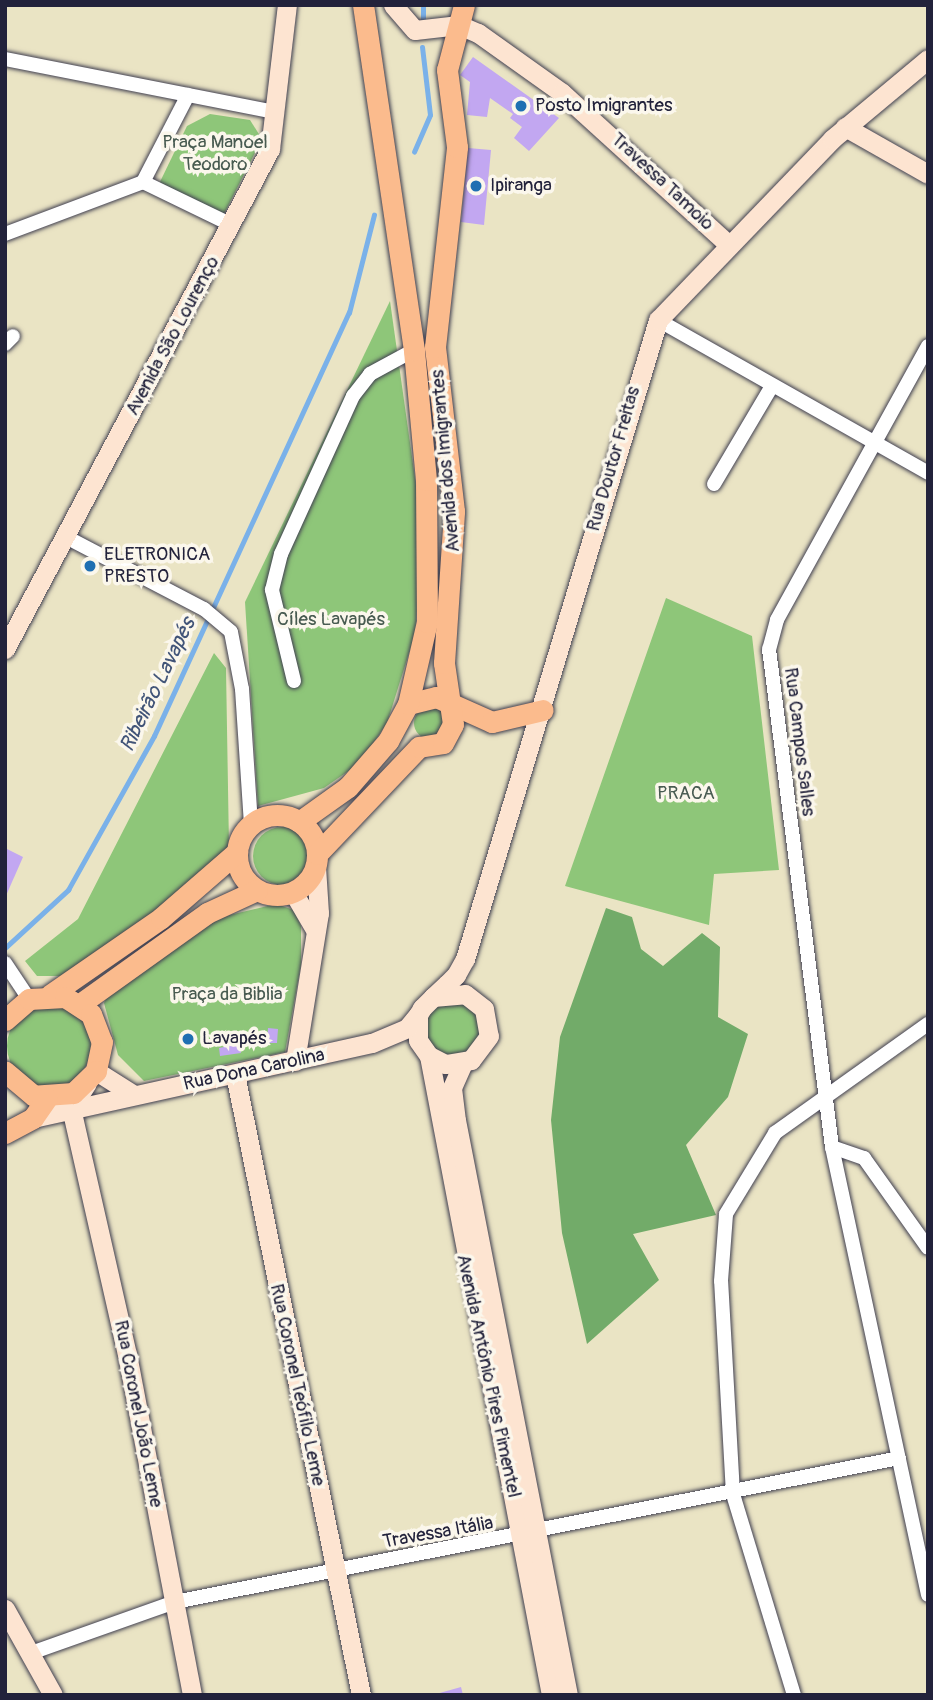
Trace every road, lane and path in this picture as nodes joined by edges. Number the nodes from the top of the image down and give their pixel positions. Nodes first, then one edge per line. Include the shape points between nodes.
1 (287, 5) edge
2 (363, 5) edge
3 (393, 5) edge
4 (461, 15) edge
5 (5, 59) edge
6 (928, 59) edge
7 (188, 95) junction
8 (275, 111) junction
9 (845, 127) junction
10 (928, 174) edge
11 (143, 182) junction
12 (232, 225) junction
13 (5, 234) edge
14 (727, 243) junction
15 (658, 320) junction
16 (928, 346) edge
17 (414, 350) junction
18 (772, 386) junction
19 (874, 443) junction
20 (928, 473) edge
21 (714, 484) dead end
22 (66, 537) junction
23 (5, 649) edge
24 (294, 681) dead end
25 (446, 702) junction
26 (404, 710) junction
27 (543, 710) junction
28 (419, 747) junction
29 (299, 822) junction
30 (251, 825) junction
31 (237, 852) junction
32 (316, 860) junction
33 (257, 890) junction
34 (293, 892) junction
35 (314, 928) junction
36 (465, 959) junction
37 (9, 965) edge
38 (39, 997) junction
39 (433, 997) junction
40 (476, 1000) junction
41 (80, 1004) junction
42 (418, 1015) junction
43 (5, 1020) edge
44 (928, 1024) edge
45 (372, 1043) junction
46 (425, 1051) junction
47 (295, 1061) junction
48 (463, 1063) junction
49 (5, 1072) edge
50 (235, 1074) junction
51 (92, 1076) junction
52 (135, 1095) junction
53 (824, 1097) junction
54 (59, 1103) junction
55 (5, 1133) edge
56 (832, 1147) junction
57 (928, 1248) edge
58 (899, 1458) junction
59 (733, 1494) junction
60 (530, 1535) junction
61 (336, 1571) junction
62 (928, 1595) edge
63 (176, 1602) junction
64 (5, 1609) edge
65 (31, 1653) junction
66 (53, 1695) edge
67 (192, 1695) edge
68 (360, 1695) edge
69 (551, 1695) edge
70 (568, 1695) edge
71 (794, 1695) edge

1 - 8 street, Avenida São Lourenço
2 - 17 main road, Avenida dos Imigrantes
3 - 4 street via 415,30
4 - 14 street, Travessa Tamoio via 562,93
4 - 25 main road, Avenida dos Imigrantes via 447,70 457,148 436,334 454,511
5 - 7 street
6 - 9 street, Rua Doutor Freitas
7 - 8 street
7 - 11 street
8 - 12 street, Avenida São Lourenço via 270,149
9 - 10 street
9 - 14 street, Rua Doutor Freitas
11 - 12 street
11 - 13 street
12 - 22 street, Avenida São Lourenço
14 - 15 street, Rua Doutor Freitas
15 - 18 street
15 - 27 street, Rua Doutor Freitas
16 - 19 street, Rua Campos Salles
17 - 24 street via 370,374 353,396 281,554 272,590
17 - 26 main road, Avenida dos Imigrantes via 427,622
18 - 19 street
18 - 21 street
19 - 20 street
19 - 53 street, Rua Campos Salles via 777,620 769,649
22 - 23 street, Avenida São Lourenço
22 - 30 street via 204,609 225,626 238,649
25 - 26 main road via 426,695
25 - 27 main road via 492,722
25 - 28 main road, Avenida dos Imigrantes via 451,734 443,743
26 - 28 main road via 408,740
26 - 29 main road, Avenida dos Imigrantes via 368,768
27 - 36 street, Rua Doutor Freitas
28 - 32 main road, Avenida dos Imigrantes
29 - 30 main road via 275,815
29 - 32 main road
30 - 31 main road
31 - 33 main road via 242,875
31 - 38 main road via 162,918
32 - 34 main road, Avenida dos Imigrantes
32 - 35 street via 320,893
33 - 34 main road
33 - 41 main road via 198,919
34 - 35 street
35 - 47 street
36 - 39 street, Rua Doutor Freitas
36 - 40 street, Rua Doutor Freitas via 464,977
37 - 38 street
38 - 41 main road
38 - 43 main road
39 - 40 street via 458,992
39 - 42 street
40 - 48 street, Avenida Antônio Pires Pimentel via 489,1036 481,1052
41 - 51 main road via 101,1038
42 - 45 street, Rua Dona Carolina via 407,1028
42 - 46 street, Avenida Antônio Pires Pimentel
44 - 53 street
45 - 46 street, Rua Dona Carolina
45 - 47 street, Rua Dona Carolina
46 - 48 street via 445,1064
46 - 60 street, Avenida Antônio Pires Pimentel
47 - 50 street, Rua Dona Carolina
48 - 60 street, Avenida Antônio Pires Pimentel via 452,1087 456,1120
49 - 54 main road via 22,1090
50 - 52 street, Rua Dona Carolina
50 - 61 street, Rua Coronel Teófilo Leme
51 - 52 street
51 - 54 main road
52 - 54 street, Rua Dona Carolina
53 - 56 street, Rua Campos Salles
53 - 59 street via 775,1133 726,1214 721,1282
54 - 55 main road
54 - 63 street, Rua Coronel João Leme via 76,1135
56 - 57 street via 864,1158
56 - 58 street, Rua Campos Salles
58 - 59 street, Travessa Itália
58 - 62 street, Rua Campos Salles
59 - 60 street, Travessa Itália
59 - 71 street
60 - 61 street, Travessa Itália
60 - 69 street, Avenida Antônio Pires Pimentel
60 - 70 street, Avenida Antônio Pires Pimentel
61 - 63 street, Travessa Itália
61 - 68 street, Rua Coronel Teófilo Leme
63 - 65 street, Travessa Itália
63 - 67 street, Rua Coronel João Leme
64 - 65 street
65 - 66 street

